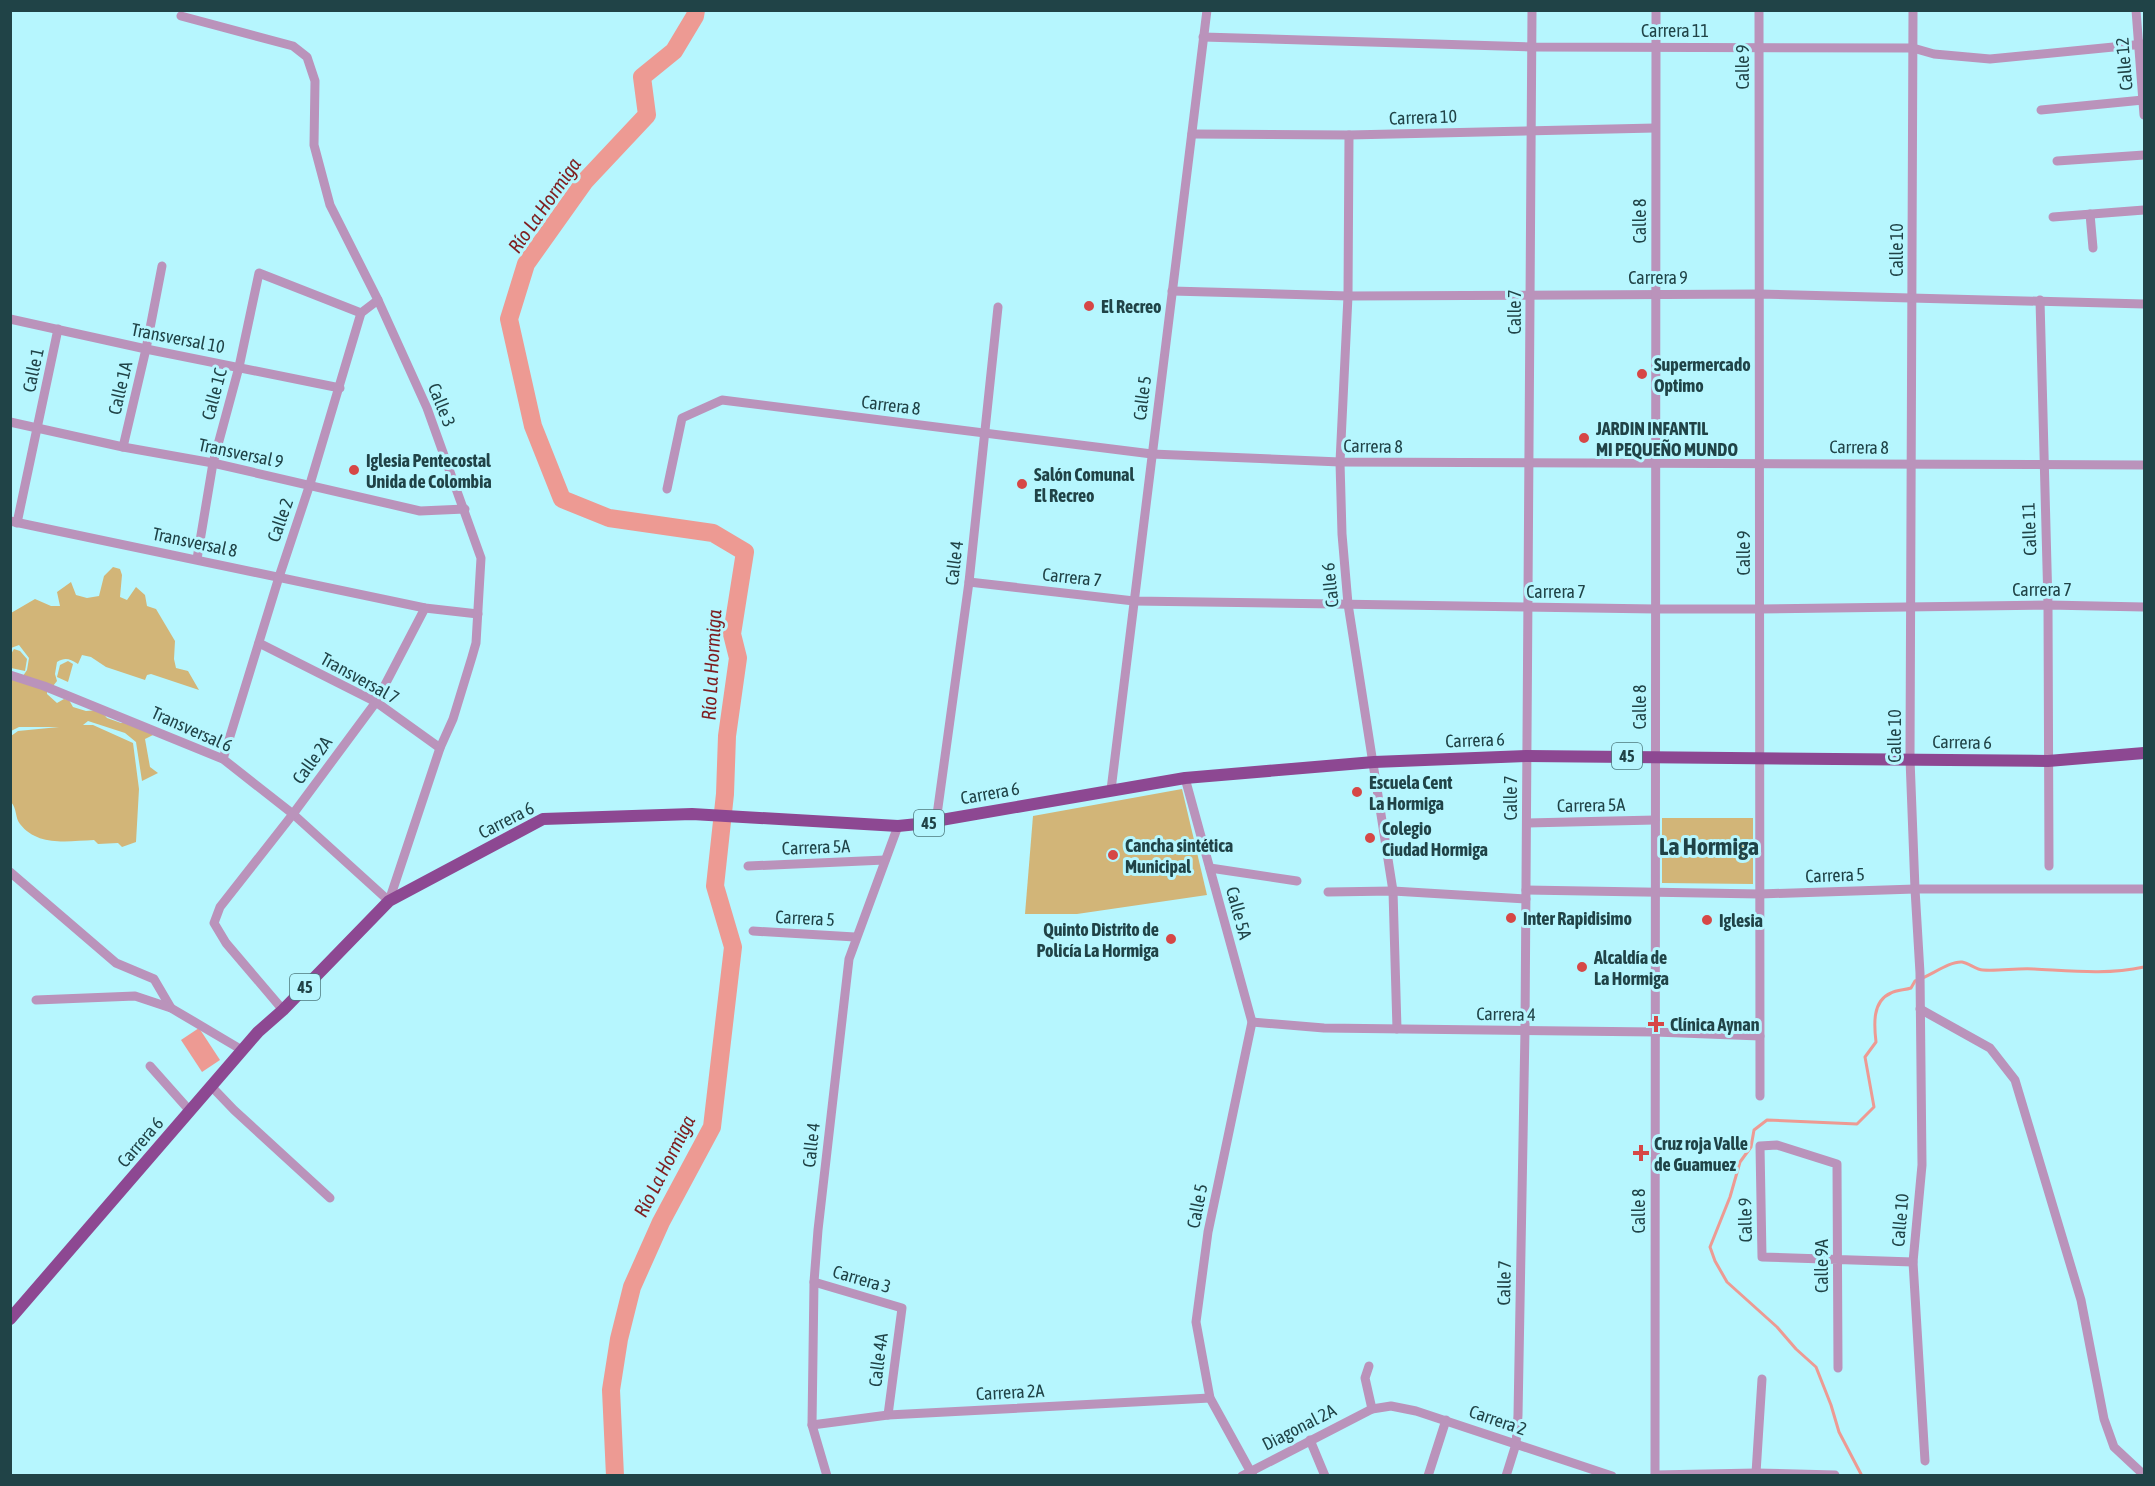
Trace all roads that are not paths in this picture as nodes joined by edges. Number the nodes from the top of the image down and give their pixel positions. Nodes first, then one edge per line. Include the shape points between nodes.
1 (1207, 10) edge
2 (1532, 10) edge
3 (1656, 10) edge
4 (1759, 10) edge
5 (1913, 10) edge
6 (2136, 10) edge
7 (181, 16) dead end
8 (1203, 37) junction
9 (2142, 44) edge
10 (1656, 46) junction
11 (1532, 47) junction
12 (1759, 47) junction
13 (1913, 48) junction
14 (2143, 100) edge
15 (2041, 110) dead end
16 (2145, 115) edge
17 (1655, 128) junction
18 (1532, 130) junction
19 (1191, 134) junction
20 (1349, 135) junction
21 (2145, 155) edge
22 (2057, 161) dead end
23 (2145, 210) edge
24 (2090, 214) junction
25 (2053, 217) dead end
26 (2093, 248) dead end
27 (162, 266) dead end
28 (1172, 291) junction
29 (1655, 293) junction
30 (1530, 294) junction
31 (1759, 294) junction
32 (1348, 296) junction
33 (1912, 297) junction
34 (378, 300) junction
35 (2040, 300) junction
36 (2145, 304) edge
37 (998, 307) dead end
38 (362, 313) junction
39 (10, 320) edge
40 (58, 329) junction
41 (146, 349) junction
42 (239, 367) junction
43 (340, 388) junction
44 (10, 422) edge
45 (37, 429) junction
46 (985, 433) junction
47 (123, 447) junction
48 (1152, 454) junction
49 (1340, 462) junction
50 (1760, 462) junction
51 (213, 463) junction
52 (1655, 463) junction
53 (1529, 464) junction
54 (1911, 464) junction
55 (2044, 465) junction
56 (2145, 465) edge
57 (310, 484) junction
58 (667, 489) dead end
59 (465, 509) junction
60 (14, 522) edge
61 (197, 559) junction
62 (279, 577) junction
63 (969, 582) junction
64 (1134, 601) junction
65 (1348, 604) junction
66 (2048, 605) junction
67 (1911, 606) junction
68 (2145, 607) edge
69 (424, 608) junction
70 (1528, 608) junction
71 (1655, 609) junction
72 (1760, 609) junction
73 (478, 614) junction
74 (259, 643) junction
75 (10, 675) edge
76 (376, 702) junction
77 (440, 748) junction
78 (2145, 753) edge
79 (1527, 756) junction
80 (1655, 756) junction
81 (1760, 757) junction
82 (223, 759) junction
83 (1910, 759) junction
84 (2048, 761) junction
85 (1374, 762) junction
86 (1185, 778) junction
87 (1111, 790) junction
88 (293, 813) junction
89 (1655, 820) junction
90 (936, 822) junction
91 (1527, 823) junction
92 (898, 826) junction
93 (885, 860) junction
94 (748, 866) dead end
95 (2049, 866) dead end
96 (1210, 868) junction
97 (10, 872) edge
98 (1297, 881) dead end
99 (1914, 889) junction
100 (2145, 889) edge
101 (1393, 891) junction
102 (1328, 892) dead end
103 (1655, 892) junction
104 (1760, 894) junction
105 (1526, 895) junction
106 (389, 901) junction
107 (753, 931) dead end
108 (855, 937) junction
109 (36, 1000) dead end
110 (171, 1008) junction
111 (1920, 1009) junction
112 (283, 1010) junction
113 (1252, 1022) junction
114 (1396, 1029) junction
115 (1526, 1030) junction
116 (1655, 1032) junction
117 (1760, 1036) junction
118 (242, 1050) junction
119 (150, 1066) dead end
120 (211, 1086) junction
121 (1760, 1095) dead end
122 (190, 1111) junction
123 (1837, 1164) joint
124 (330, 1198) dead end
125 (1838, 1259) junction
126 (1913, 1262) junction
127 (814, 1282) junction
128 (902, 1308) joint
129 (11, 1318) edge
130 (1369, 1366) dead end
131 (1838, 1368) dead end
132 (1762, 1379) dead end
133 (1210, 1398) junction
134 (1372, 1408) junction
135 (888, 1415) junction
136 (1446, 1420) junction
137 (812, 1425) junction
138 (1310, 1440) junction
139 (1516, 1443) junction
140 (1925, 1461) dead end
141 (1756, 1473) junction
142 (1249, 1474) edge
143 (1605, 1474) edge
144 (1655, 1475) edge
145 (1835, 1475) edge
146 (2145, 1475) edge
147 (827, 1476) edge
148 (1324, 1476) edge
149 (1428, 1476) edge
150 (1506, 1476) edge

1 - 8 street, Calle 5
2 - 11 street, Calle 7
3 - 10 street, Calle 8
4 - 12 street, Calle 9
5 - 13 street, Calle 10
6 - 9 street, Calle 12
7 - 34 street, Calle 3 via 293,46 307,57 315,81 314,145 330,205
8 - 11 street, Carrera 11
8 - 19 street, Calle 5
9 - 13 street, Carrera 11 via 1990,59
9 - 14 street, Calle 12
10 - 11 street, Carrera 11
10 - 12 street, Carrera 11
10 - 17 street, Calle 8
11 - 18 street, Calle 7
12 - 13 street, Carrera 11
12 - 31 street, Calle 9
13 - 33 street, Calle 10
14 - 15 street
14 - 16 street, Calle 12
17 - 18 street, Carrera 10
17 - 29 street, Calle 8
18 - 20 street, Carrera 10
18 - 30 street, Calle 7
19 - 20 street, Carrera 10
19 - 28 street, Calle 5
20 - 32 street, Calle 6
21 - 22 street
23 - 24 street
24 - 25 street
24 - 26 street
27 - 41 street, Calle 1A
28 - 32 street, Carrera 9
28 - 48 street, Calle 5
29 - 30 street, Carrera 9
29 - 31 street, Carrera 9
29 - 52 street, Calle 8
30 - 32 street, Carrera 9
30 - 53 street, Calle 7
31 - 33 street, Carrera 9
31 - 50 street, Calle 9
32 - 49 street, Calle 6
33 - 35 street, Carrera 9
33 - 54 street, Calle 10
34 - 38 street
34 - 59 street, Calle 3 via 427,408
35 - 36 street, Carrera 9
35 - 55 street, Calle 11
37 - 46 street, Calle 4
38 - 42 street, Calle 1C via 259,273
38 - 43 street, Calle 2
39 - 40 street, Transversal 10
40 - 41 street, Transversal 10
40 - 45 street, Calle 1
41 - 42 street, Transversal 10
41 - 47 street, Calle 1A
42 - 43 street, Transversal 10
42 - 51 street, Calle 1C
43 - 57 street, Calle 2
44 - 45 street, Transversal 9
45 - 47 street, Transversal 9
45 - 60 street, Calle 1
46 - 48 street, Carrera 8
46 - 58 street, Carrera 8 via 722,400 682,418
46 - 63 street, Calle 4
47 - 51 street, Transversal 9
48 - 49 street, Carrera 8
48 - 64 street, Calle 5
49 - 53 street, Carrera 8
49 - 65 street, Calle 6
50 - 52 street, Carrera 8
50 - 54 street, Carrera 8
50 - 72 street, Calle 9
51 - 57 street, Transversal 9
51 - 61 street, Calle 1C
52 - 53 street, Carrera 8
52 - 71 street, Calle 8
53 - 70 street, Calle 7
54 - 55 street, Carrera 8
54 - 67 street, Calle 10
55 - 56 street, Carrera 8
55 - 66 street, Calle 11
57 - 59 street, Transversal 9 via 420,511
57 - 62 street, Calle 2
59 - 73 street, Calle 3 via 481,558
60 - 61 street, Transversal 8
61 - 62 street, Transversal 8
62 - 69 street, Transversal 8
62 - 74 street, Calle 2
63 - 64 street, Carrera 7
63 - 90 street, Calle 4
64 - 65 street, Carrera 7
64 - 87 street, Calle 5
65 - 70 street, Carrera 7
65 - 85 street, Calle 6
66 - 67 street, Carrera 7
66 - 68 street, Carrera 7
66 - 84 street, Calle 11
67 - 72 street, Carrera 7
67 - 83 street, Calle 10
69 - 73 street, Transversal 8
69 - 76 street, Calle 2A
70 - 71 street, Carrera 7
70 - 79 street, Calle 7
71 - 72 street, Carrera 7
71 - 80 street, Calle 8
72 - 81 street, Calle 9
73 - 77 street, Calle 3 via 476,643
74 - 76 street, Transversal 7
74 - 82 street, Calle 2
75 - 82 street, Transversal 6
76 - 77 street, Transversal 7
76 - 88 street, Calle 2A
77 - 106 street, Calle 3
78 - 84 main road, Carrera 6 / 45
79 - 80 main road, Carrera 6 / 45
79 - 85 main road, Carrera 6 / 45
79 - 91 street, Calle 7
80 - 81 main road, Carrera 6 / 45
80 - 89 street, Calle 8
81 - 83 main road, Carrera 6 / 45
81 - 104 street, Calle 9
82 - 88 street, Transversal 6
83 - 84 main road, Carrera 6 / 45
83 - 99 street, Calle 10
84 - 95 street, Calle 11
85 - 86 main road, Carrera 6 / 45
85 - 101 street, Calle 6
86 - 87 main road, Carrera 6 / 45
86 - 96 street, Calle 5A
87 - 90 main road, Carrera 6 / 45
88 - 106 street, Transversal 6
88 - 112 street, Calle 2A via 220,907 214,923 226,943
89 - 91 street, Carrera 5A
89 - 103 street, Calle 8
90 - 92 main road, Carrera 6 / 45
91 - 105 street, Calle 7
92 - 93 street, Calle 4
92 - 106 main road, Carrera 6 / 45 via 692,813 543,819
93 - 94 street, Carrera 5A
93 - 108 street, Calle 4
96 - 98 street
96 - 113 street, Calle 5A
97 - 110 street via 116,963 154,979
99 - 100 street, Carrera 5
99 - 104 street, Carrera 5
99 - 111 street, Calle 10
101 - 102 street, Carrera 5
101 - 105 street, Carrera 5
101 - 114 street, Calle 6
103 - 104 street, Carrera 5
103 - 105 street, Carrera 5
103 - 116 street, Calle 8
104 - 117 street, Calle 9
105 - 115 street, Calle 7
106 - 112 main road, Carrera 6 / 45
107 - 108 street, Carrera 5
108 - 127 street, Calle 4 via 849,959
109 - 110 street via 135,996
110 - 118 street
111 - 126 street, Calle 10 via 1922,1165
111 - 146 street via 1990,1048 2015,1080 2081,1300 2104,1419 2114,1447
112 - 118 main road, Carrera 6 / 45
113 - 114 street, Carrera 4
113 - 133 street, Calle 5 via 1208,1232 1197,1322
114 - 115 street, Carrera 4
115 - 116 street, Carrera 4
115 - 139 street, Calle 7
116 - 117 street, Carrera 4
116 - 144 street, Calle 8
117 - 121 street, Calle 9
118 - 120 main road, Carrera 6 / 45
119 - 122 street
120 - 122 main road, Carrera 6 / 45
120 - 124 street
122 - 129 main road, Carrera 6 / 45
123 - 125 street, Calle 9A
123 - 125 street, Calle 9 via 1777,1145 1760,1146 1762,1257
125 - 126 street
125 - 131 street, Calle 9A
126 - 140 street, Calle 10
127 - 128 street, Carrera 3
127 - 137 street, Calle 4
128 - 135 street, Calle 4A
130 - 134 street via 1365,1378
132 - 141 street
133 - 135 street, Carrera 2A
133 - 142 street
134 - 136 street, Carrera 2 via 1391,1406
134 - 138 street, Diagonal 2A
135 - 137 street, Carrera 2A
136 - 139 street, Carrera 2
136 - 149 street
137 - 147 street, Calle 4
138 - 142 street, Diagonal 2A
138 - 148 street
139 - 143 street, Carrera 2
139 - 150 street, Calle 7
141 - 144 street
141 - 145 street

